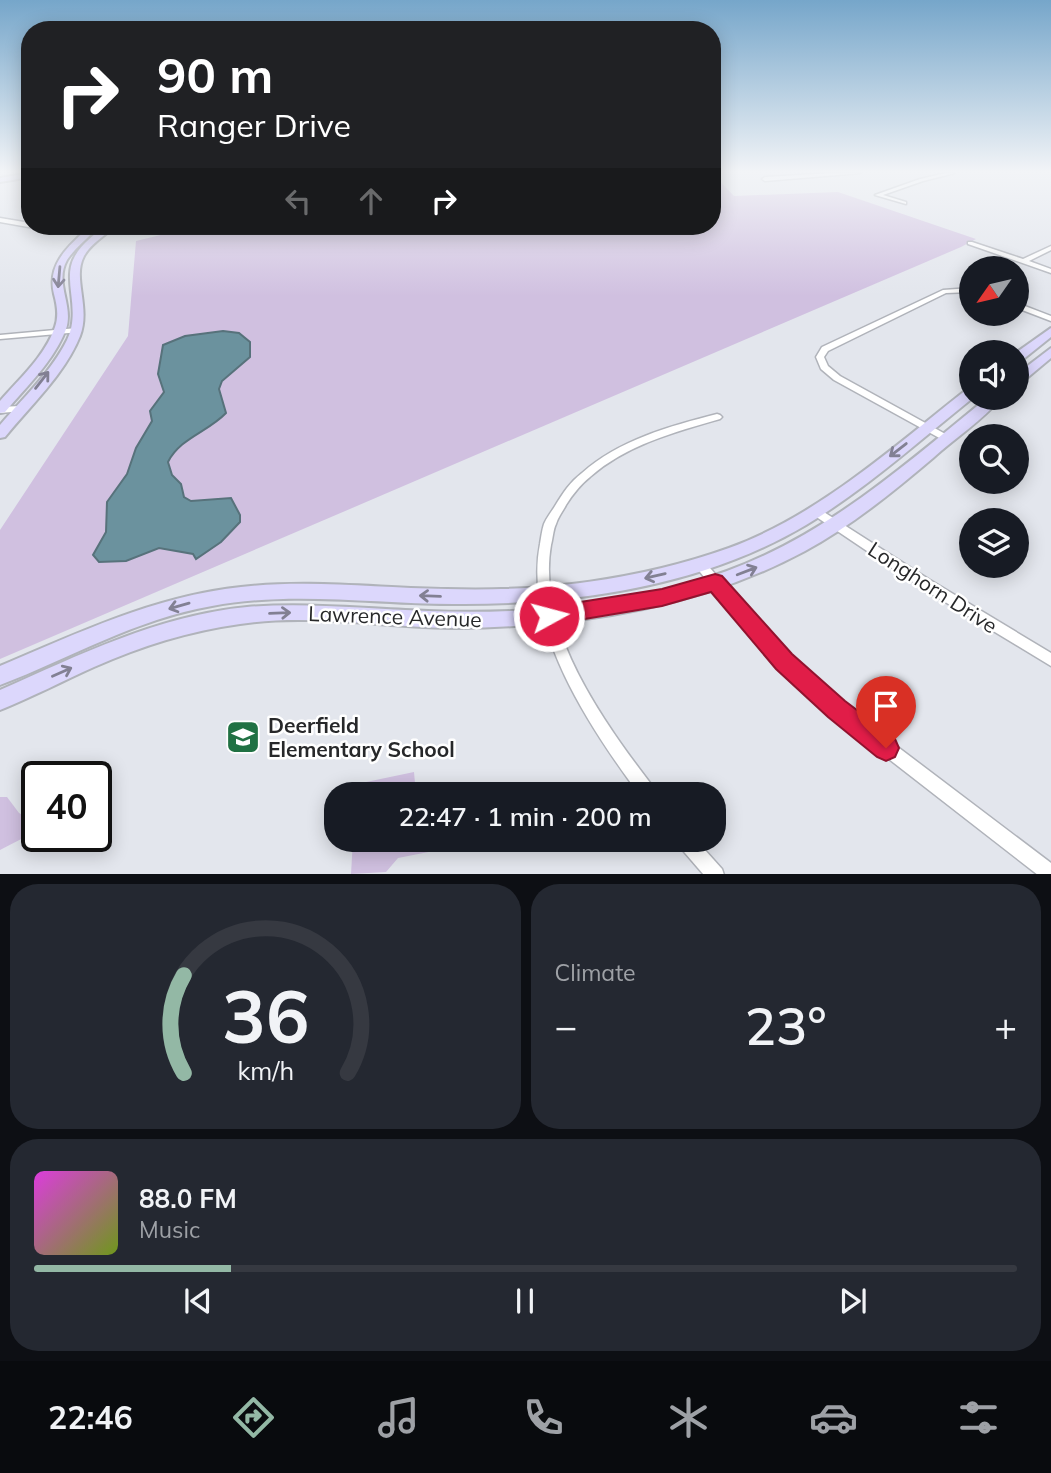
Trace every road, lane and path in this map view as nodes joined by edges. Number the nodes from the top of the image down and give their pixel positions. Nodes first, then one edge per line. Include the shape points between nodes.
1 (0, 220) edge
2 (13, 223) junction
3 (21, 223) edge
4 (0, 228) edge
5 (90, 235) edge
6 (96, 235) edge
7 (970, 243) dead end
8 (1051, 248) edge
9 (1009, 256) edge
10 (1029, 259) edge
11 (1029, 263) edge
12 (1051, 271) edge
13 (959, 290) edge
14 (1029, 310) edge
15 (1051, 319) edge
16 (77, 330) junction
17 (1051, 331) edge
18 (59, 333) junction
19 (0, 337) edge
20 (1029, 348) edge
21 (1051, 352) edge
22 (1029, 370) edge
23 (959, 402) edge
24 (20, 409) junction
25 (0, 410) edge
26 (980, 410) edge
27 (717, 417) dead end
28 (927, 427) junction
29 (0, 434) edge
30 (946, 438) junction
31 (816, 511) junction
32 (837, 525) junction
33 (700, 564) junction
34 (715, 582) junction
35 (544, 593) junction
36 (549, 616) junction
37 (1051, 660) edge
38 (0, 676) edge
39 (0, 700) edge
40 (640, 782) edge
41 (696, 852) edge
42 (716, 874) edge
43 (1051, 874) edge

1 - 2 street
2 - 3 street
2 - 4 street
5 -> 18 street via 71,248 60,267 57,280 64,317
6 - 16 street via 74,267 80,310
7 - 9 street
8 - 10 street
11 - 12 street
13 - 28 street via 945,291 821,353 829,372
14 - 15 street
16 - 18 street
24 -> 16 street
17 - 20 street
18 - 19 street
18 - 25 street
21 - 22 street
23 - 28 street, Lawrence Avenue
24 - 25 street
24 - 29 street
26 - 30 street, Lawrence Avenue
27 - 35 street via 620,452 570,489 545,539
28 - 30 street
28 -> 31 street, Lawrence Avenue
30 - 32 street, Lawrence Avenue
31 - 32 street, Longhorn Drive
31 - 33 street, Lawrence Avenue via 766,539
34 -> 32 street, Lawrence Avenue via 769,562
32 - 37 street, Longhorn Drive
33 - 34 street
33 -> 35 street, Lawrence Avenue via 627,582
34 - 36 street, Lawrence Avenue via 662,598
34 - 43 street via 760,636 836,709
35 - 36 street
35 -> 38 street, Lawrence Avenue via 476,597 296,591 212,598 128,622
39 -> 36 street, Lawrence Avenue via 151,636 241,615 301,612 452,620
36 - 40 street via 564,659 589,706
41 - 42 street

